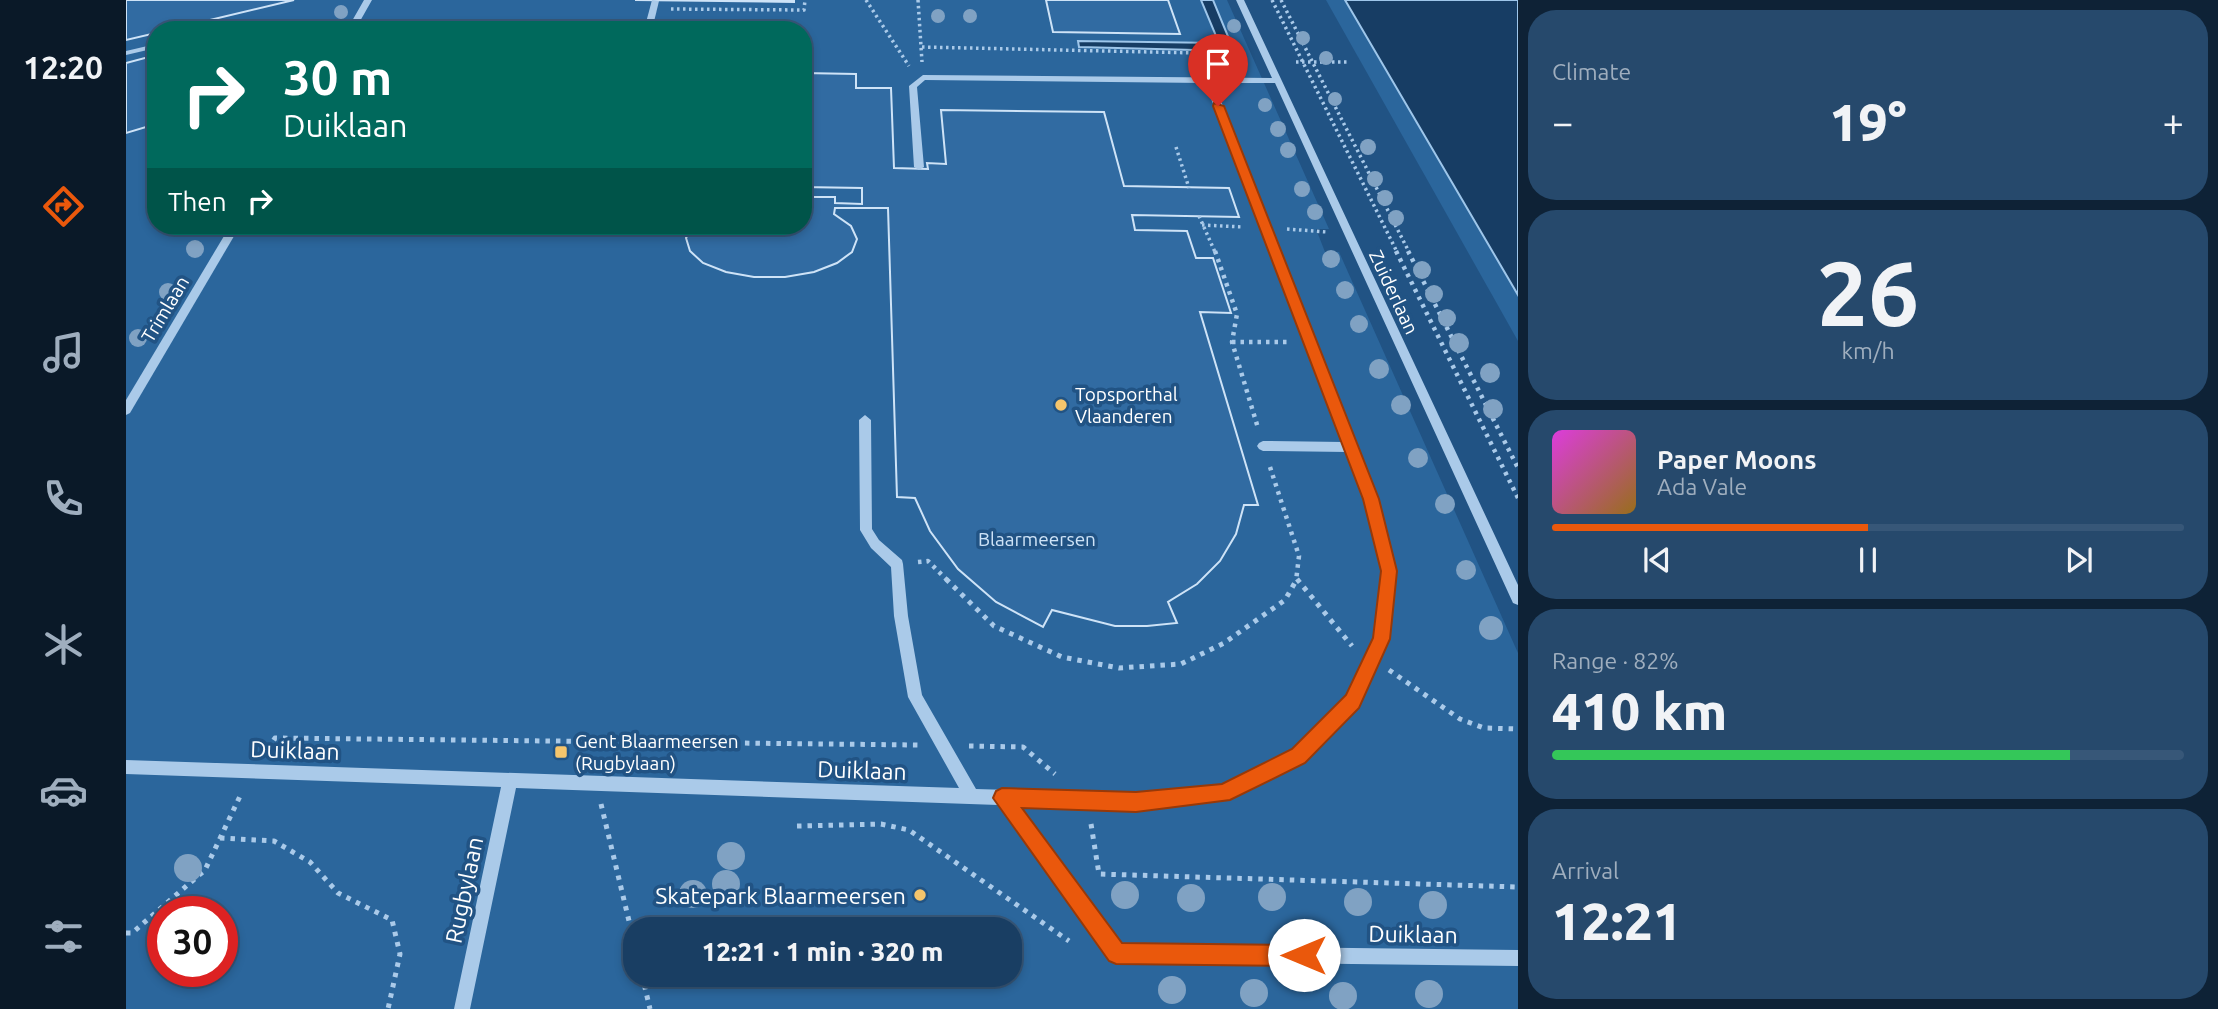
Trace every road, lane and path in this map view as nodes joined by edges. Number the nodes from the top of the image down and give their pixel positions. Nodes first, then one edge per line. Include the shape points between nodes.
1 (368, 0) edge
2 (805, 0) edge
3 (866, 0) edge
4 (918, 0) edge
5 (1240, 0) edge
6 (1272, 0) edge
7 (1281, 0) edge
8 (654, 5) edge
9 (356, 21) edge
10 (922, 47) junction
11 (147, 48) edge
12 (126, 53) edge
13 (1248, 62) dead end
14 (1296, 62) dead end
15 (1303, 62) junction
16 (1314, 62) junction
17 (1348, 62) dead end
18 (923, 77) junction
19 (1209, 81) junction
20 (1278, 81) junction
21 (1176, 147) dead end
22 (919, 167) dead end
23 (1189, 188) dead end
24 (1199, 216) dead end
25 (1202, 225) junction
26 (1265, 228) junction
27 (1348, 233) junction
28 (230, 235) edge
29 (1232, 342) junction
30 (1310, 342) junction
31 (126, 410) edge
32 (865, 420) dead end
33 (1263, 446) junction
34 (1350, 447) junction
35 (1518, 468) edge
36 (1518, 498) edge
37 (897, 564) junction
38 (1297, 579) junction
39 (1518, 599) edge
40 (1374, 659) junction
41 (1518, 729) edge
42 (126, 767) edge
43 (510, 780) junction
44 (596, 783) junction
45 (972, 797) junction
46 (1002, 798) junction
47 (797, 826) dead end
48 (220, 838) dead end
49 (1098, 874) dead end
50 (1518, 887) edge
51 (628, 917) edge
52 (1069, 941) dead end
53 (1518, 958) edge
54 (645, 987) edge
55 (388, 1009) edge
56 (462, 1009) edge
57 (650, 1009) edge

1 - 9 street
2 - 8 path via 804,10
3 - 18 path via 912,72
4 - 10 path
5 - 20 street, Zuiderlaan
6 - 15 path
7 - 16 path
10 - 13 path via 1247,54
10 - 18 path
11 - 12 street
14 - 15 path
15 - 16 path
15 - 36 path
16 - 17 path
16 - 35 path
18 - 19 street
18 - 22 street via 913,86
19 - 20 street
19 - 26 street
20 - 27 street, Zuiderlaan
21 - 23 path
24 - 25 path
25 - 26 path
25 - 29 path via 1237,314
26 - 27 path
26 - 30 street
27 - 39 street, Zuiderlaan
28 - 31 street, Trimlaan
29 - 30 path
29 - 33 path
30 - 34 street
32 - 37 street via 866,530
33 - 34 street
33 - 38 path via 1299,556
34 - 40 street via 1371,499 1389,571 1381,639
37 - 38 path via 928,561 994,625 1062,657 1119,668 1181,664 1224,643 1285,600
37 - 45 street via 915,697
38 - 40 path via 1346,642
40 - 41 path via 1460,719 1484,728
40 - 46 street via 1352,702 1298,756 1224,793 1136,802
42 - 43 street, Duiklaan
43 - 44 street, Duiklaan
43 - 56 street, Rugbylaan
44 - 45 street, Duiklaan
44 - 51 path
45 - 46 street, Duiklaan
46 - 53 street, Duiklaan via 1116,953
47 - 52 path via 881,824 909,830
48 - 55 path via 274,841 310,862 338,893 392,919 400,954
49 - 50 path
54 - 57 path

